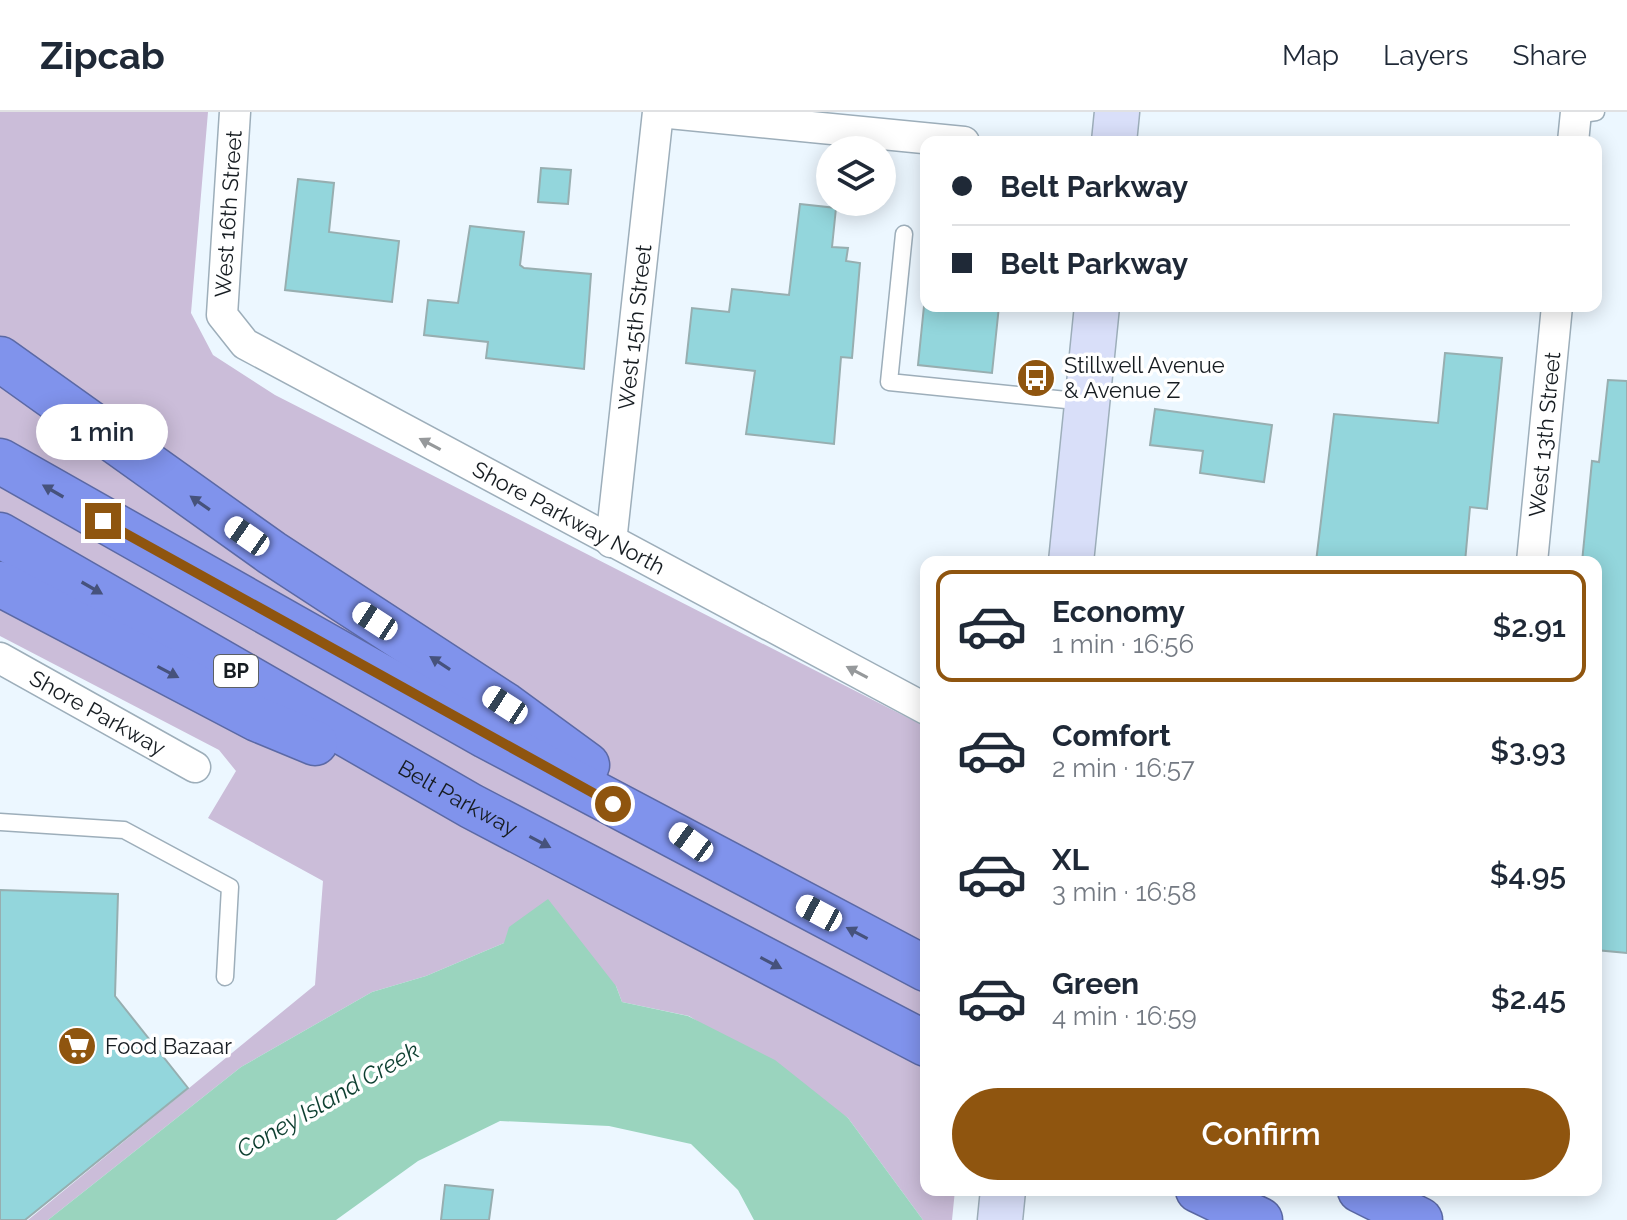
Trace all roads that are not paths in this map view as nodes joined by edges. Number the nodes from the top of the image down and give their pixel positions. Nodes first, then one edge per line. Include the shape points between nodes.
1 (235, 112) edge
2 (658, 112) edge
3 (1117, 112) edge
4 (1115, 136) edge
5 (920, 138) edge
6 (904, 234) dead end
7 (1096, 312) edge
8 (1556, 312) edge
9 (222, 315) joint
10 (0, 359) edge
11 (1087, 402) junction
12 (0, 461) edge
13 (0, 535) edge
14 (611, 542) junction
15 (1072, 556) edge
16 (1533, 556) edge
17 (0, 584) edge
18 (0, 658) edge
19 (920, 706) edge
20 (496, 721) junction
21 (195, 767) dead end
22 (471, 806) junction
23 (0, 822) edge
24 (920, 966) edge
25 (225, 977) dead end
26 (920, 1041) edge
27 (1210, 1196) edge
28 (1372, 1196) edge
29 (1260, 1220) edge
30 (1420, 1220) edge

1 - 9 street, West 16th Street
2 - 5 street
2 - 14 street, West 15th Street
3 - 4 main road
6 - 11 lane via 889,382
7 - 11 main road
8 - 16 street, West 13th Street
14 -> 9 street, Shore Parkway North via 245,344
20 -> 10 highway
11 - 15 main road
20 -> 12 highway
13 -> 22 highway, Belt Parkway / BP
19 -> 14 street, Shore Parkway North
17 -> 22 highway via 257,719
18 - 21 street, Shore Parkway
24 -> 20 highway via 715,859
22 -> 26 highway, Belt Parkway / BP
23 - 25 lane via 124,830 230,887
27 - 29 highway
28 - 30 highway

